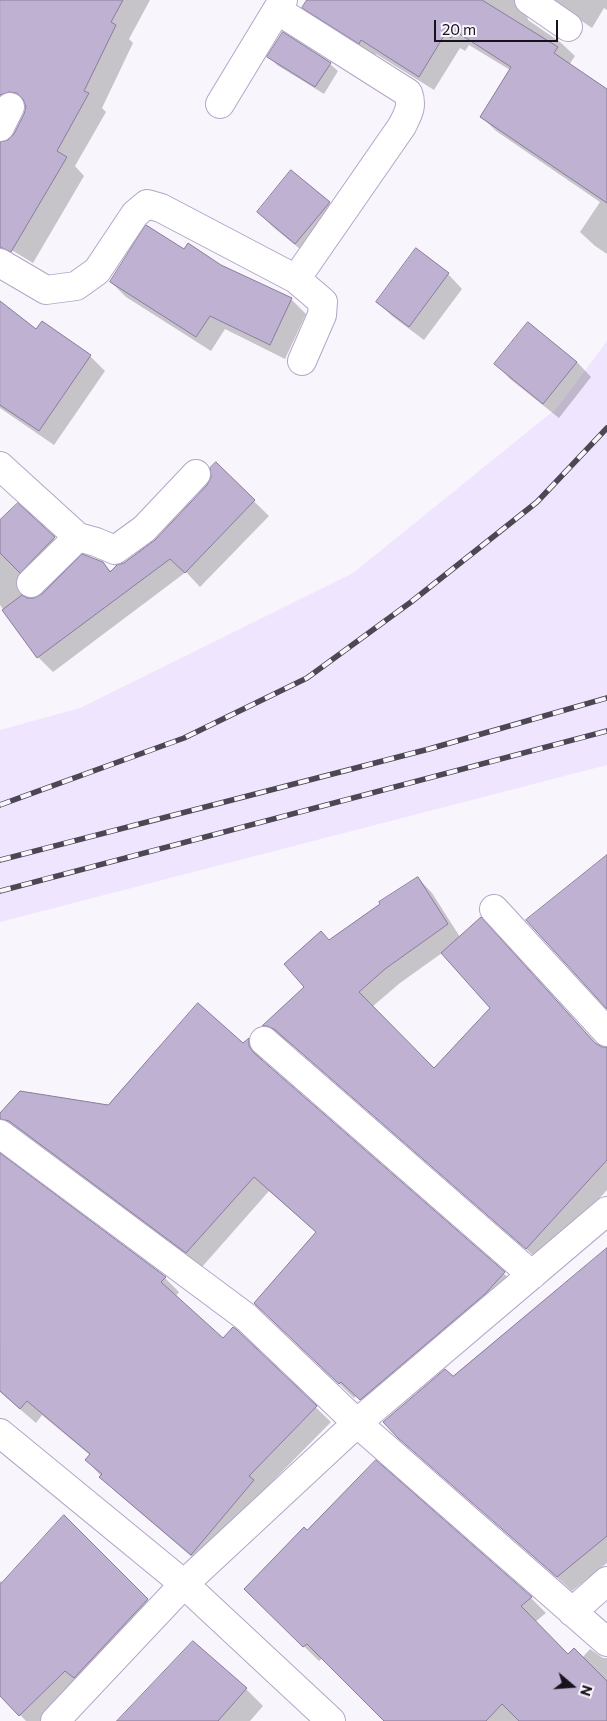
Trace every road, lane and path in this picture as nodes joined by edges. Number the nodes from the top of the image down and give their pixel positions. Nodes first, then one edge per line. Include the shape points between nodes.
1 (528, 0) edge
2 (280, 5) edge
3 (568, 27) dead end
4 (220, 104) dead end
5 (0, 263) edge
6 (296, 279) junction
7 (302, 361) dead end
8 (0, 466) edge
9 (196, 474) dead end
10 (78, 537) junction
11 (31, 583) dead end
12 (494, 909) dead end
13 (607, 1032) edge
14 (264, 1041) dead end
15 (0, 1134) edge
16 (607, 1212) edge
17 (532, 1275) junction
18 (358, 1423) junction
19 (0, 1433) edge
20 (607, 1581) edge
21 (184, 1584) junction
22 (572, 1612) junction
23 (607, 1642) edge
24 (55, 1721) edge
25 (332, 1721) edge

1 - 3 street
2 - 4 street
2 - 6 street via 408,93 411,101 402,126
5 - 6 street via 46,290 76,286 97,271 135,214 147,204 162,208
6 - 7 street via 323,302 322,315
8 - 10 street
9 - 10 street via 144,529 115,550
10 - 11 street
12 - 13 street
14 - 17 street
15 - 18 street via 246,1317
16 - 17 street
17 - 18 street
18 - 21 street
18 - 22 street
19 - 21 street
20 - 22 street
21 - 24 street
21 - 25 street
22 - 23 street

